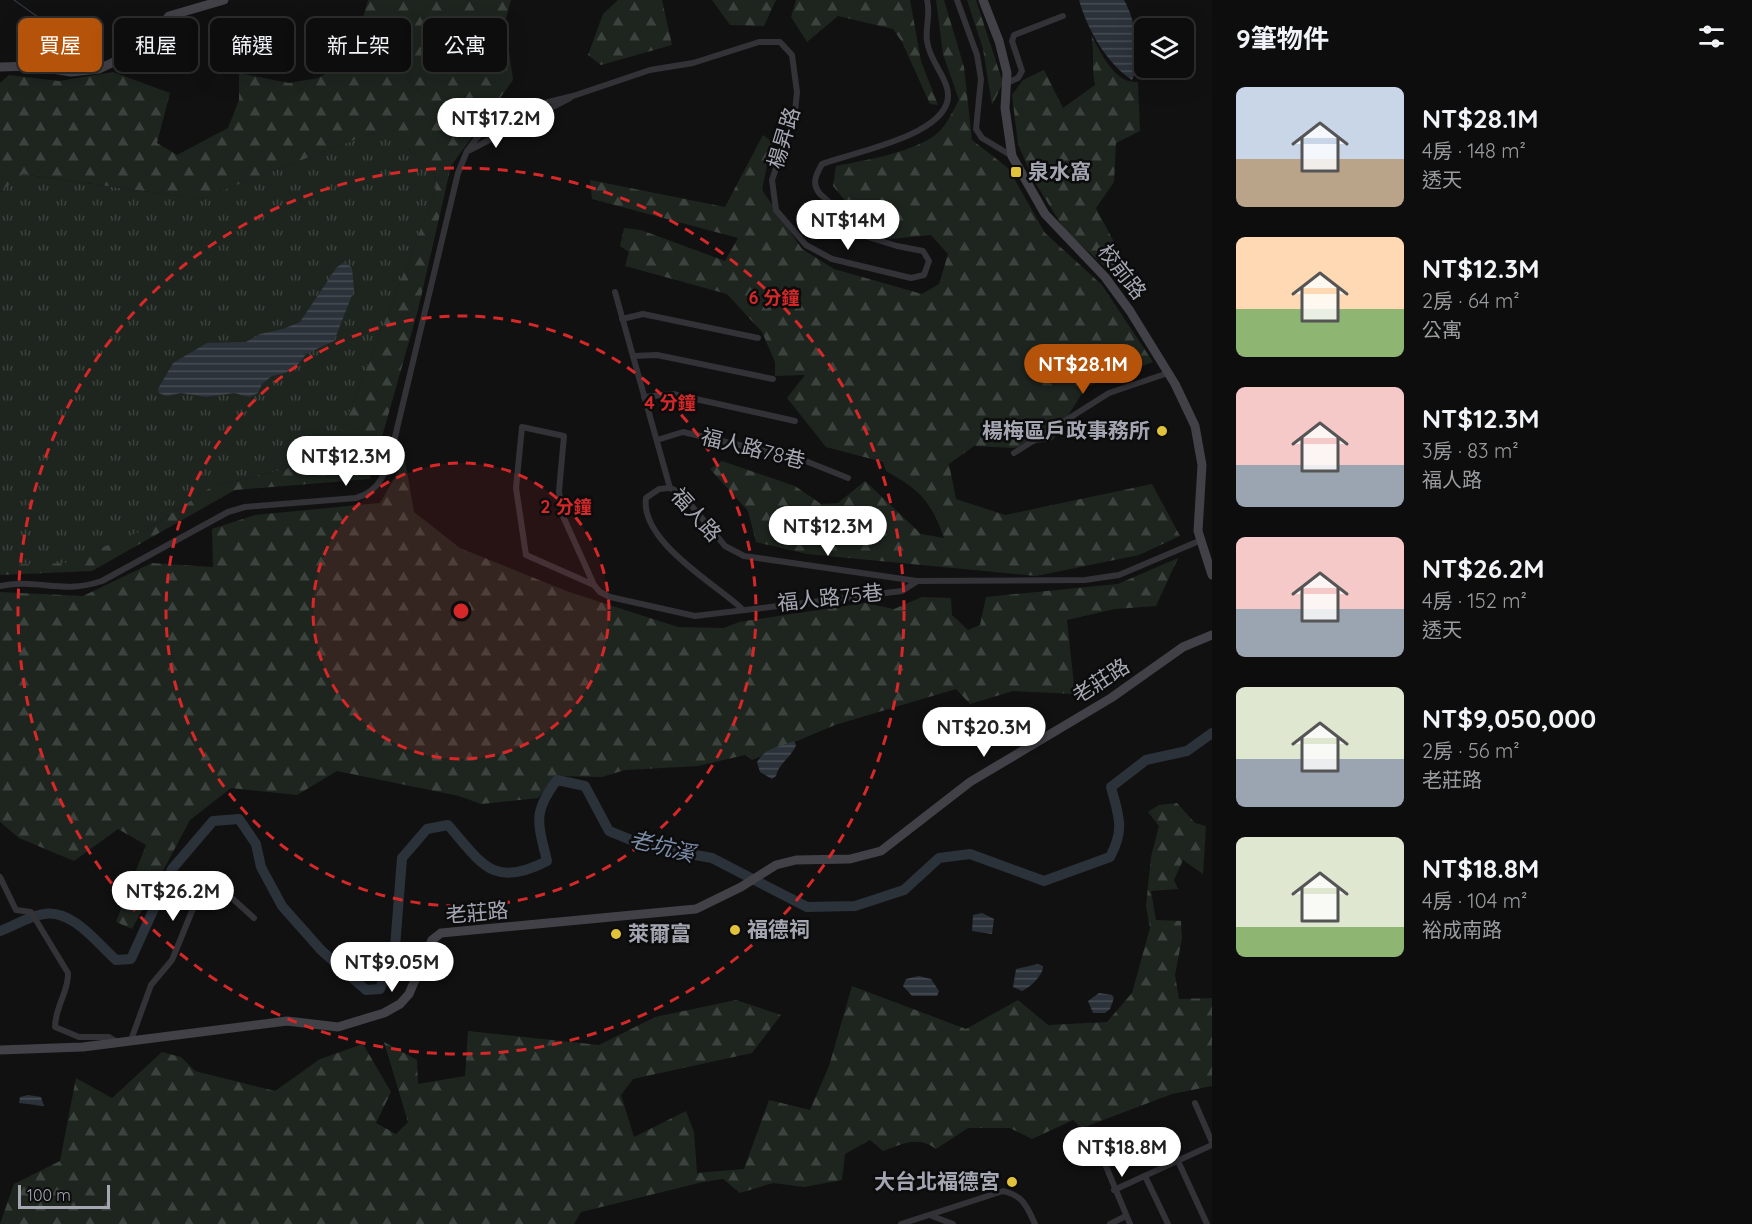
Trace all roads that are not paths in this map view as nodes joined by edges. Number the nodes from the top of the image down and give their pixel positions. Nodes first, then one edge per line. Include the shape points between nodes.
1 (224, 0) edge
2 (927, 0) edge
3 (957, 0) edge
4 (983, 0) edge
5 (1063, 16) dead end
6 (0, 68) edge
7 (1007, 83) junction
8 (573, 96) junction
9 (467, 152) junction
10 (1012, 156) junction
11 (615, 292) dead end
12 (622, 319) junction
13 (758, 338) dead end
14 (633, 356) junction
15 (1168, 373) junction
16 (773, 379) dead end
17 (644, 397) junction
18 (795, 421) dead end
19 (657, 440) junction
20 (1014, 453) dead end
21 (848, 478) dead end
22 (670, 488) junction
23 (1199, 541) junction
24 (1212, 575) edge
25 (917, 581) junction
26 (594, 585) junction
27 (0, 586) edge
28 (741, 608) junction
29 (1212, 635) edge
30 (0, 877) edge
31 (254, 918) dead end
32 (130, 1040) junction
33 (118, 1042) junction
34 (0, 1050) edge
35 (1195, 1103) dead end
36 (1095, 1140) dead end
37 (1212, 1144) edge
38 (1178, 1161) junction
39 (1145, 1176) junction
40 (1114, 1190) junction
41 (932, 1216) junction
42 (1126, 1216) junction
43 (921, 1221) edge
44 (901, 1224) edge
45 (952, 1224) edge
46 (1035, 1224) edge
47 (1110, 1224) edge
48 (1130, 1224) edge
49 (1168, 1224) edge
50 (1207, 1224) edge

1 - 6 street via 169,15 142,48 99,69 71,72 34,66
2 - 8 street, 楊昇路 via 927,41 948,88 945,110 929,126 911,134 822,164 815,177 815,188 855,228 881,242 923,251 928,268 918,277 832,259 806,245 776,210 772,180 795,112 796,92 792,55 780,42 759,42 693,63 650,70
3 - 10 street via 977,55 981,79 976,129 982,138
4 - 7 street, 校前路 via 999,40
5 - 7 street via 1014,36 1012,41 1022,71
7 - 10 street, 校前路 via 1005,108
8 - 9 street
8 - 9 street via 528,107 486,126
9 - 27 street via 458,173 395,437 377,488 356,498 245,507 228,512 86,586 52,588 29,581
10 - 15 street, 校前路 via 1045,214 1106,277
11 - 12 street, 福人路
12 - 13 street via 643,314
12 - 14 street, 福人路
14 - 16 street via 657,355
14 - 17 street, 福人路
15 - 20 street via 1109,393
15 - 23 street, 校前路 via 1195,426 1199,443 1203,485
17 - 18 street via 673,394
17 - 19 street, 福人路
19 - 21 street, 福人路78巷 via 683,432 803,460
19 - 22 street, 福人路
22 - 25 street, 福人路 via 681,493 725,546 744,556
22 - 28 street via 646,498 646,516 708,584
23 - 24 street, 校前路
23 - 25 street, 福人路 via 1119,575 1085,580
25 - 28 street, 福人路75巷 via 902,591
26 - 26 street, 福人路75巷 via 526,555 516,488 522,427 564,436 559,491 562,514
26 - 28 street, 福人路75巷 via 600,592 633,604 695,616
29 - 32 street, 老莊路 via 1183,647 1111,698 969,782 881,851 850,859 796,860 776,865 689,911 441,933 432,940 409,994 400,1004 338,1027 286,1021
30 - 33 street via 16,910 31,912 69,973 55,1014 55,1026 79,1037 110,1037
31 - 32 street via 214,886 199,894 172,960 151,985
32 - 33 street, 老莊路
33 - 34 street, 老莊路
35 - 37 street
36 - 40 street
37 - 38 street
38 - 39 street
38 - 50 street
39 - 40 street
39 - 49 street
40 - 42 street
41 - 43 street
41 - 45 street
41 - 46 street via 1003,1191 1016,1194 1024,1202
42 - 47 street
42 - 48 street
43 - 44 street

